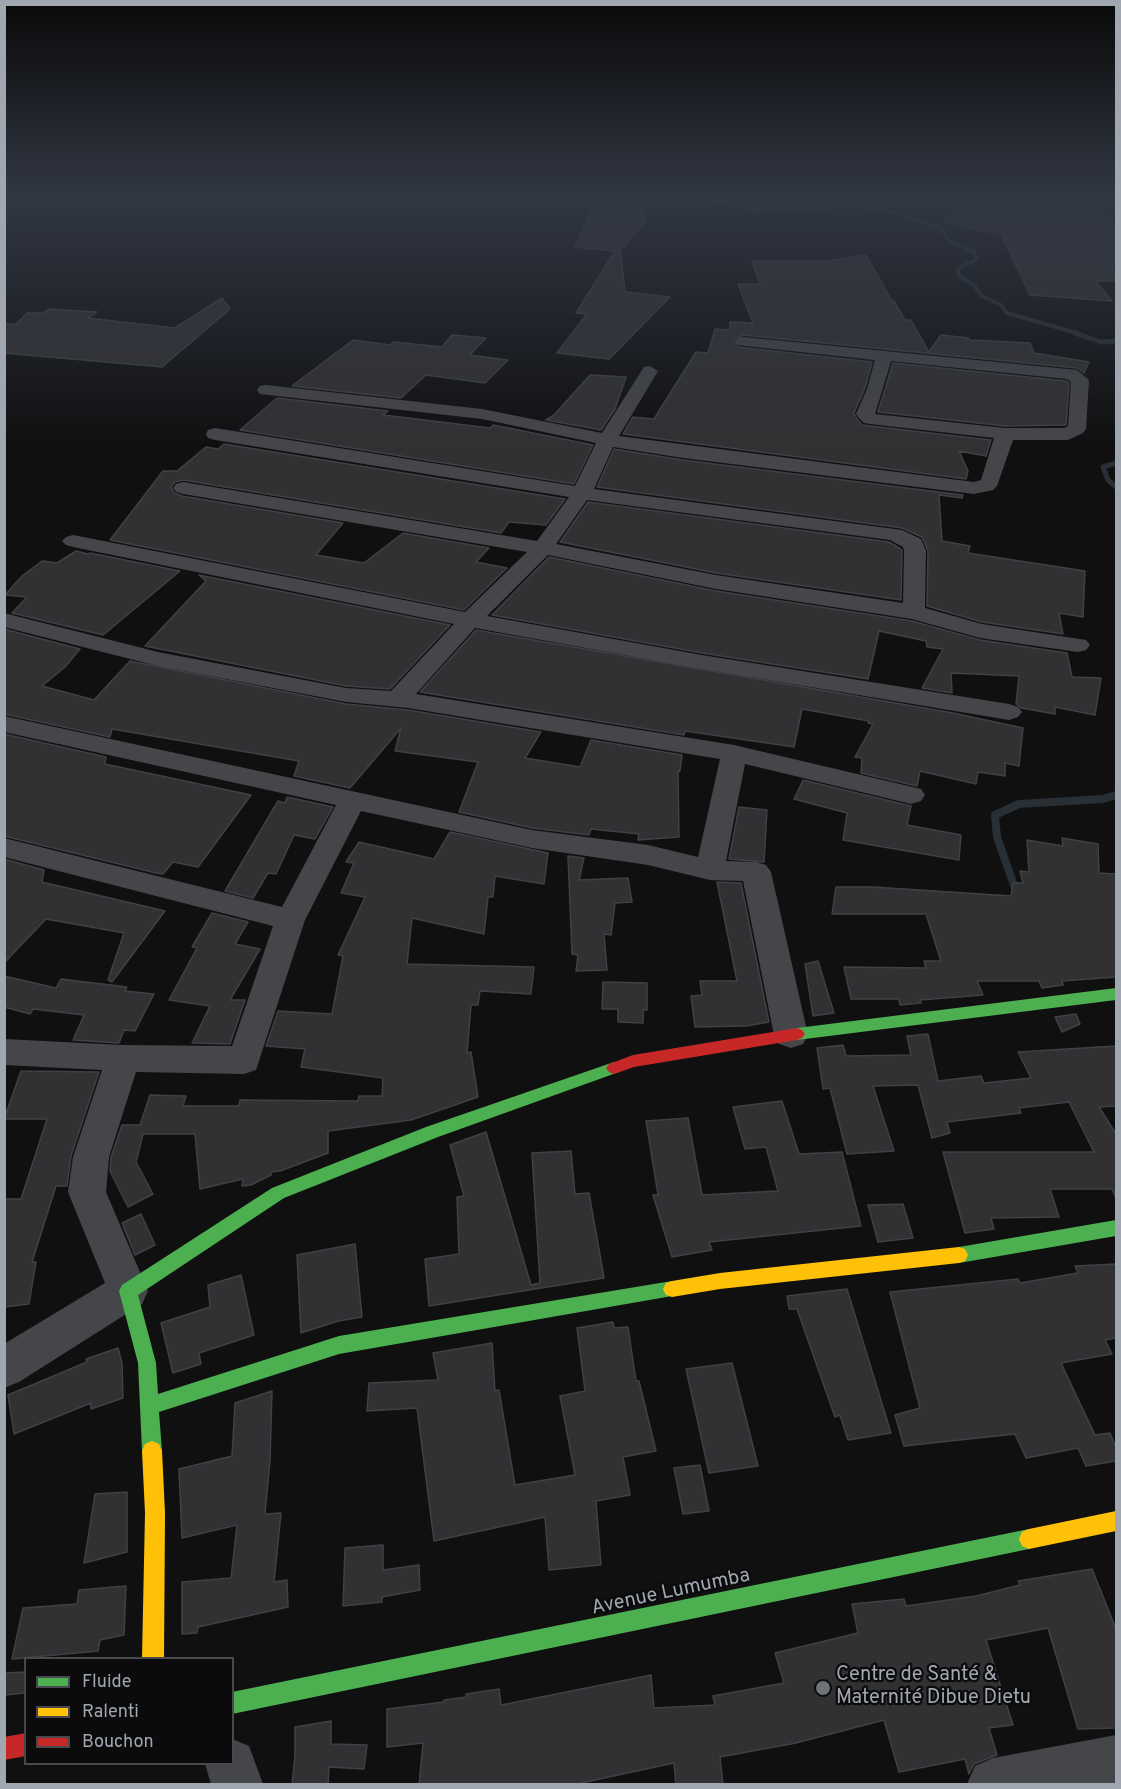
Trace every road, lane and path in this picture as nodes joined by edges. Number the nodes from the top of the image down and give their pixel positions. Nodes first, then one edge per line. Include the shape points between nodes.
1 (743, 342) dead end
2 (884, 357) junction
3 (650, 371) dead end
4 (266, 390) dead end
5 (215, 434) dead end
6 (1005, 434) junction
7 (607, 440) junction
8 (183, 488) dead end
9 (582, 494) junction
10 (73, 541) dead end
11 (543, 548) junction
12 (914, 612) junction
13 (4, 620) edge
14 (470, 620) junction
15 (1078, 645) dead end
16 (397, 699) junction
17 (1009, 712) dead end
18 (4, 724) edge
19 (734, 753) junction
20 (911, 795) dead end
21 (353, 800) junction
22 (4, 847) edge
23 (710, 870) junction
24 (290, 920) junction
25 (1116, 994) edge
26 (791, 1035) junction
27 (4, 1052) edge
28 (123, 1058) junction
29 (1116, 1228) edge
30 (128, 1292) junction
31 (4, 1368) edge
32 (150, 1406) junction
33 (1116, 1521) edge
34 (153, 1657) edge
35 (234, 1703) edge
36 (24, 1744) edge
37 (4, 1749) edge
38 (1116, 1761) edge
39 (231, 1765) edge
40 (237, 1785) edge
41 (993, 1785) edge

1 - 2 street
2 - 6 street via 866,416 878,421
2 - 6 street via 1071,374 1080,380 1074,432
3 - 7 street
4 - 7 street via 482,414
5 - 9 street
6 - 7 street via 990,482 982,488
7 - 9 street
8 - 11 street
9 - 11 street
9 - 12 street via 895,534 913,544 915,551
10 - 14 street
11 - 12 street via 716,582
11 - 14 street
12 - 15 street via 980,631
13 - 16 street via 158,659 346,695
14 - 16 street
14 - 17 street
16 - 19 street
18 - 21 street
19 - 20 street
19 - 23 street
21 - 23 street
21 - 24 street
22 - 24 street
23 - 26 street via 756,872
24 - 28 street via 244,1060
25 - 26 street
26 - 30 street via 633,1061 432,1132 279,1193
27 - 28 street
28 - 30 street via 91,1157 87,1192
29 - 32 street via 992,1251 720,1281 339,1345
30 - 31 street
30 - 32 street via 147,1363
32 - 34 street via 155,1513
33 - 35 street, Avenue Lumumba
36 - 37 street
38 - 41 street
39 - 40 street

